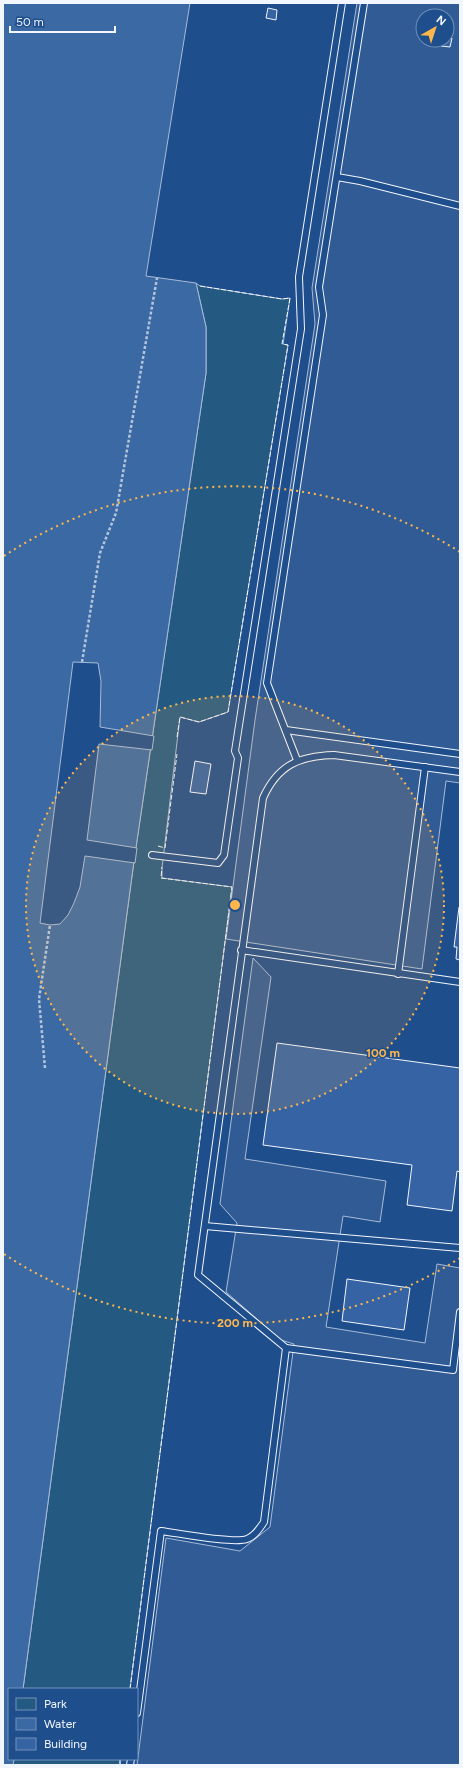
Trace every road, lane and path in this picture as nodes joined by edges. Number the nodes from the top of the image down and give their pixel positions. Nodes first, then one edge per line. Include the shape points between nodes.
1 (342, 3) edge
2 (364, 3) edge
3 (337, 177) junction
4 (460, 206) edge
5 (157, 278) dead end
6 (82, 662) dead end
7 (286, 730) junction
8 (460, 754) edge
9 (297, 760) junction
10 (425, 767) junction
11 (460, 772) edge
12 (152, 855) dead end
13 (50, 925) dead end
14 (241, 950) junction
15 (398, 974) junction
16 (460, 982) edge
17 (45, 1068) dead end
18 (205, 1226) junction
19 (460, 1248) edge
20 (460, 1312) edge
21 (286, 1348) junction
22 (138, 1705) edge

1 - 12 lane via 299,277 301,329 235,751 238,758 224,855 218,863
2 - 3 lane
3 - 4 lane
3 - 7 lane via 319,287 323,315 267,683
5 - 6 path via 116,513 100,552
7 - 8 lane
7 - 9 lane
9 - 10 lane via 334,754
9 - 14 lane via 275,778 263,798
10 - 11 lane
10 - 15 lane
13 - 17 path via 39,999
14 - 15 lane
14 - 18 lane
15 - 16 lane
18 - 19 lane
18 - 21 lane via 198,1275
20 - 21 lane via 453,1370
21 - 22 lane via 264,1522 256,1534 246,1539 233,1540 161,1531

